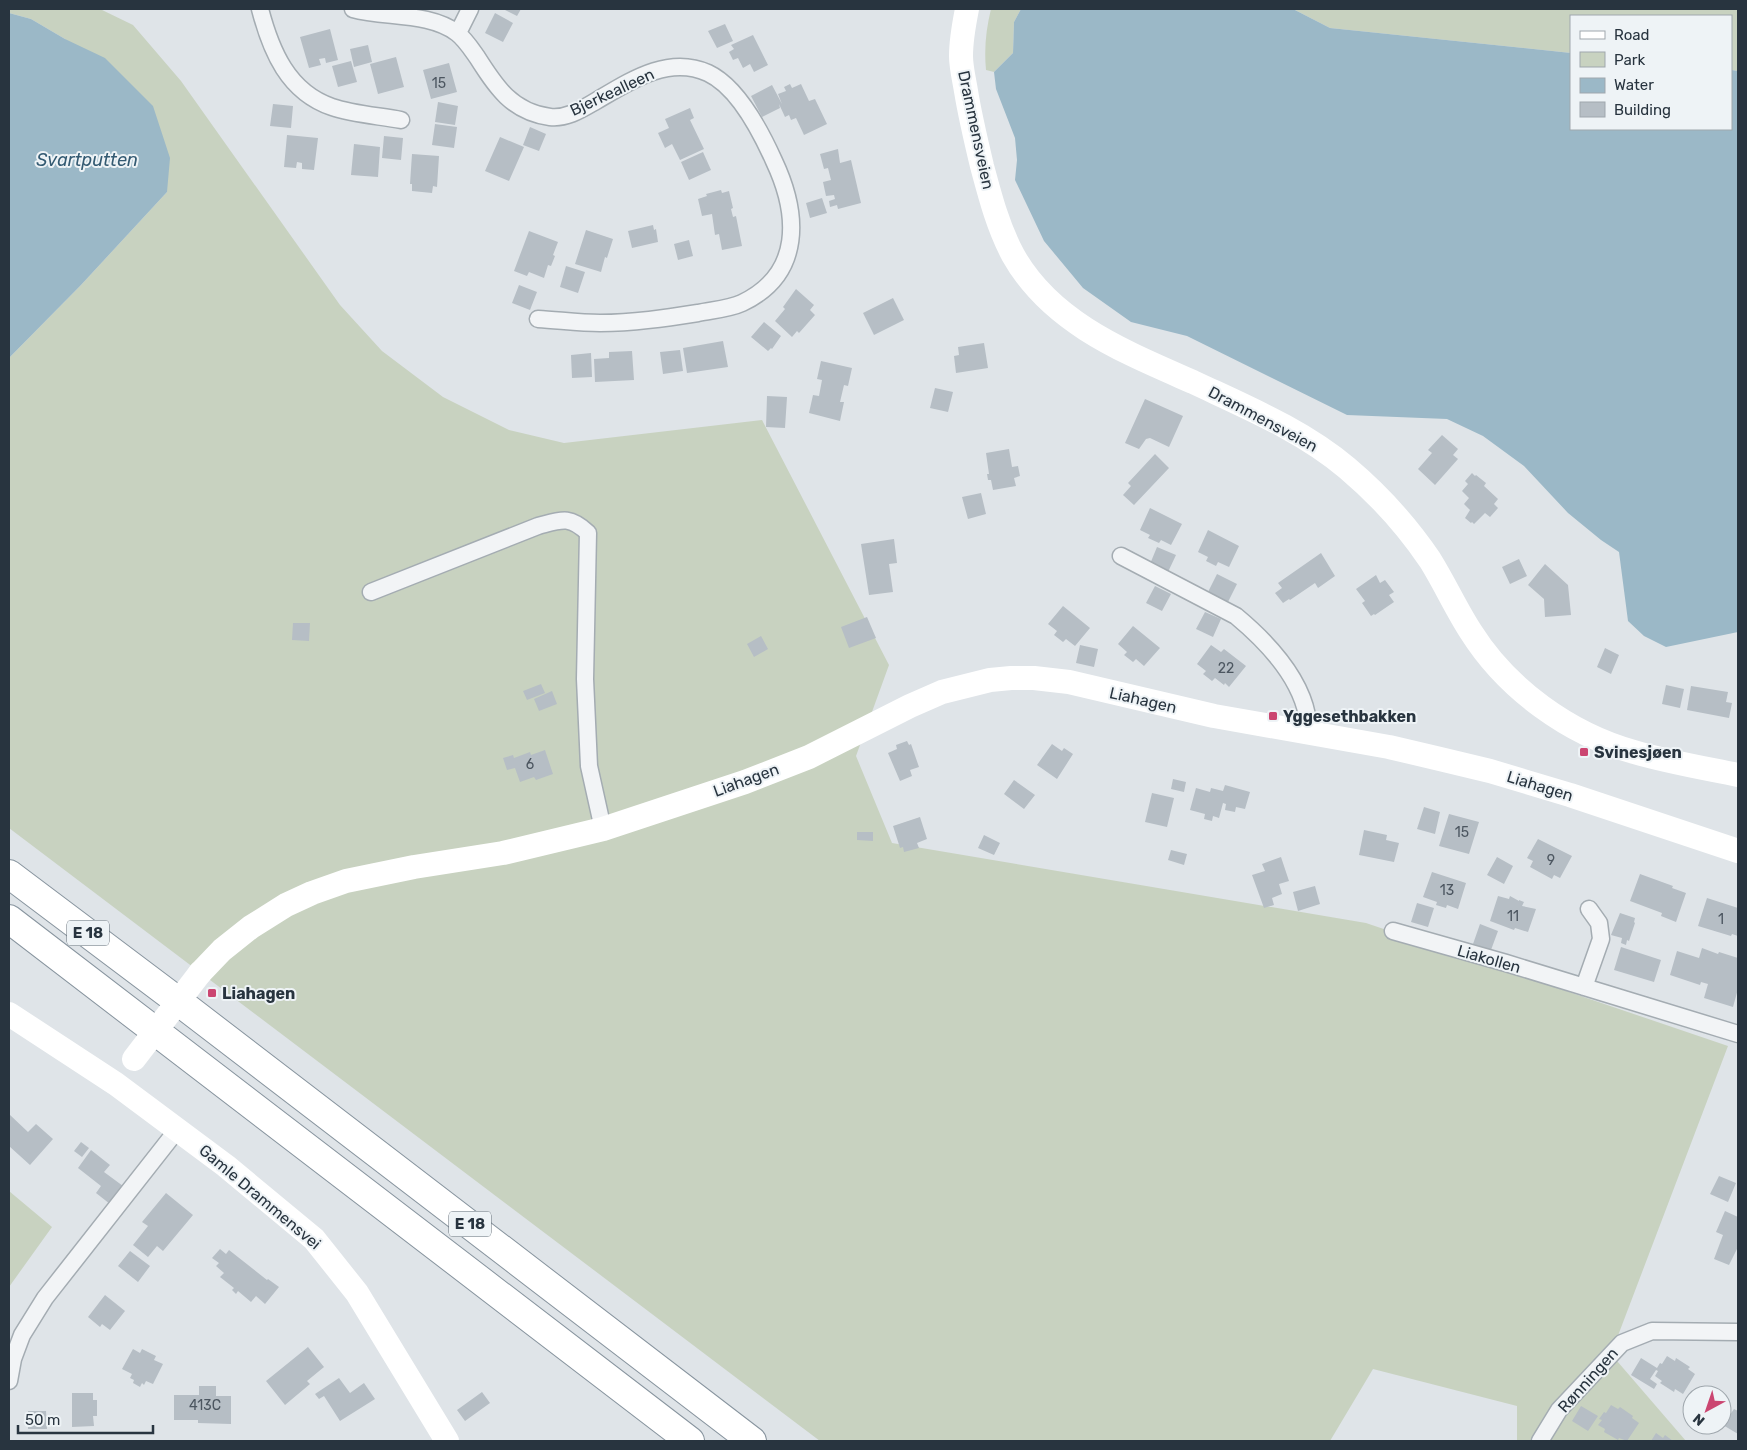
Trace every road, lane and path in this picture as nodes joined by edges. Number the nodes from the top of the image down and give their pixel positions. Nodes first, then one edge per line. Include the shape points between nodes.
1 (260, 9) edge
2 (353, 9) edge
3 (470, 9) edge
4 (967, 9) edge
5 (458, 34) junction
6 (401, 120) dead end
7 (538, 319) dead end
8 (1121, 556) dead end
9 (371, 592) dead end
10 (1307, 734) junction
11 (1738, 775) edge
12 (603, 829) junction
13 (1738, 852) edge
14 (9, 874) edge
15 (1589, 909) dead end
16 (9, 920) edge
17 (1393, 931) dead end
18 (1584, 988) junction
19 (9, 1014) edge
20 (1738, 1034) edge
21 (116, 1084) junction
22 (177, 1130) junction
23 (1738, 1332) edge
24 (9, 1381) edge
25 (447, 1441) edge
26 (690, 1441) edge
27 (752, 1441) edge
28 (1540, 1441) edge

1 - 6 street via 285,73 305,94 332,107
2 - 5 street, Bjerkealleen via 412,17 443,25
3 - 5 street
4 - 11 main road, Drammensveien via 962,73 992,201 1013,256 1042,294 1088,331 1144,361 1278,423 1346,467 1406,527 1472,634 1498,668 1550,712 1617,747
5 - 7 street, Bjerkealleen via 497,88 518,108 552,117 572,114 652,72 690,67 710,74 728,89 762,132 788,200 792,222 785,262 776,278 741,304 658,319 600,323
8 - 10 street via 1236,616 1249,627 1272,650 1298,688 1307,717
9 - 12 street via 538,526 564,519 578,523 588,533 585,679 590,766
10 - 12 main road, Liahagen via 1069,682 1034,678 990,680 942,692 809,757
10 - 13 main road, Liahagen via 1389,748 1490,771
12 - 21 main road, Liahagen, bridge via 503,854 346,881 286,905 251,927 200,973
14 - 27 highway, E 18
15 - 18 street via 1599,924 1601,939
16 - 26 highway, E 18
17 - 18 street, Liakollen
18 - 20 street, Liakollen
19 - 21 main road, Gamle Drammensvei
21 - 22 main road, Gamle Drammensvei
22 - 24 street via 45,1298 22,1335
22 - 25 main road, Gamle Drammensvei via 314,1239 357,1293
23 - 28 street, Rønningen via 1652,1331 1622,1343 1559,1410

